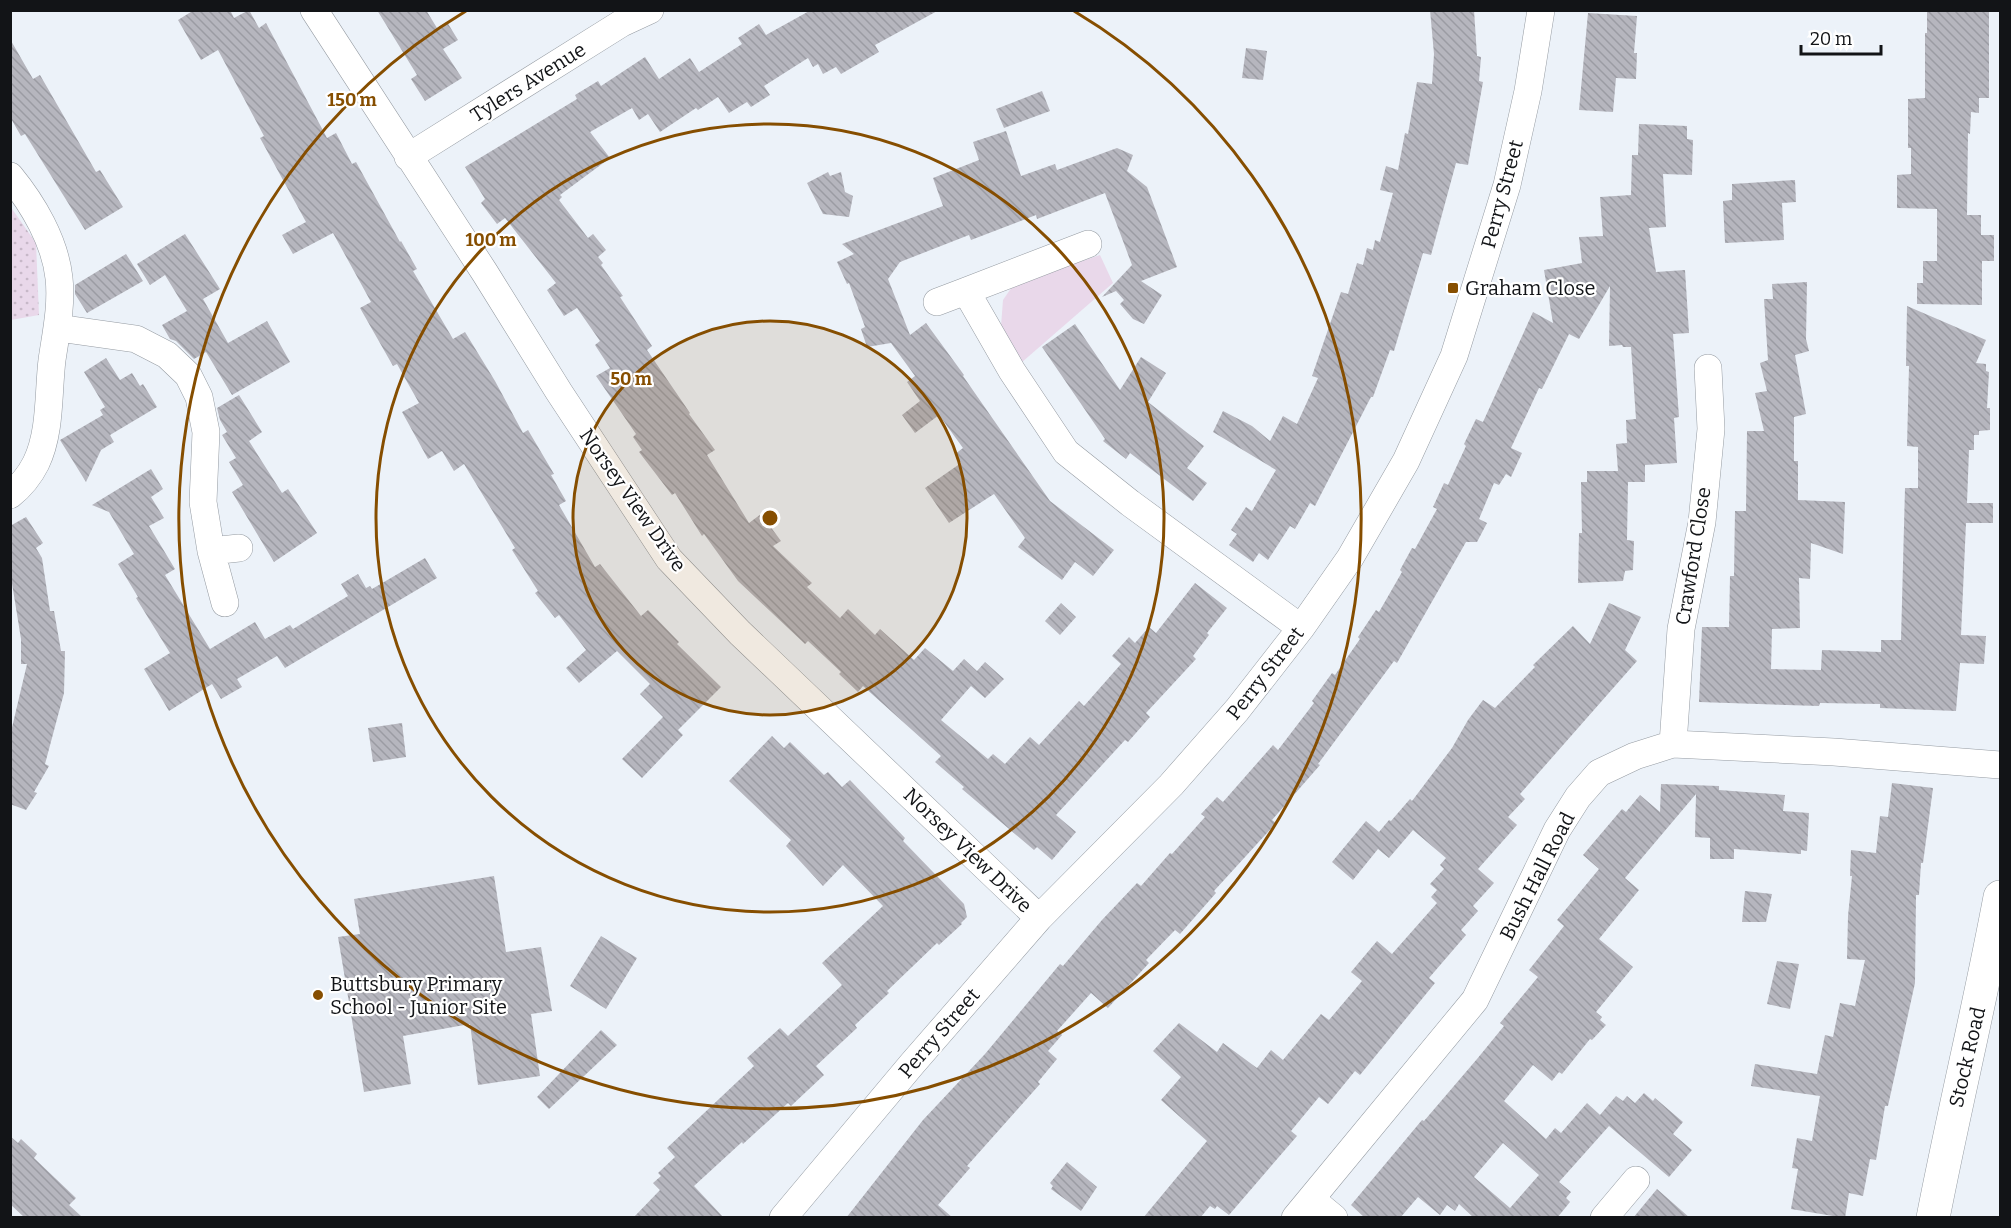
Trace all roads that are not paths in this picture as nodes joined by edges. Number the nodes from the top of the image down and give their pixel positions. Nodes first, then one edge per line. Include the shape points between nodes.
1 (314, 10) edge
2 (650, 10) edge
3 (1540, 10) edge
4 (408, 157) junction
5 (10, 176) edge
6 (1088, 244) dead end
7 (966, 291) junction
8 (937, 302) dead end
9 (58, 328) junction
10 (1708, 368) dead end
11 (10, 495) edge
12 (239, 548) dead end
13 (211, 551) junction
14 (225, 603) dead end
15 (1301, 628) junction
16 (1673, 744) junction
17 (2001, 765) edge
18 (2001, 897) edge
19 (1039, 918) junction
20 (1636, 1180) dead end
21 (1303, 1208) edge
22 (783, 1218) edge
23 (1334, 1218) edge
24 (1604, 1218) edge
25 (1932, 1218) edge

1 - 4 street, Norsey View Drive
2 - 4 street, Tylers Avenue via 622,23
3 - 15 street, Perry Street via 1508,185 1454,356 1406,461 1350,558
4 - 19 street, Norsey View Drive via 669,559 740,633
5 - 9 street via 50,240 59,278
6 - 7 street
7 - 8 street
7 - 15 street via 1012,371 1066,452
9 - 11 street via 46,433 36,463
9 - 13 street via 136,339 167,355 188,375 200,397 206,432 203,502
10 - 16 street, Crawford Close via 1711,429 1702,522 1681,628
12 - 13 street
13 - 14 street
15 - 19 street, Perry Street via 1238,710 1171,785
16 - 17 street, Bush Hall Road
16 - 21 street, Bush Hall Road via 1599,773 1578,797 1557,830 1474,1000
18 - 25 main road, Stock Road
19 - 22 street, Perry Street
20 - 24 street
21 - 23 street

